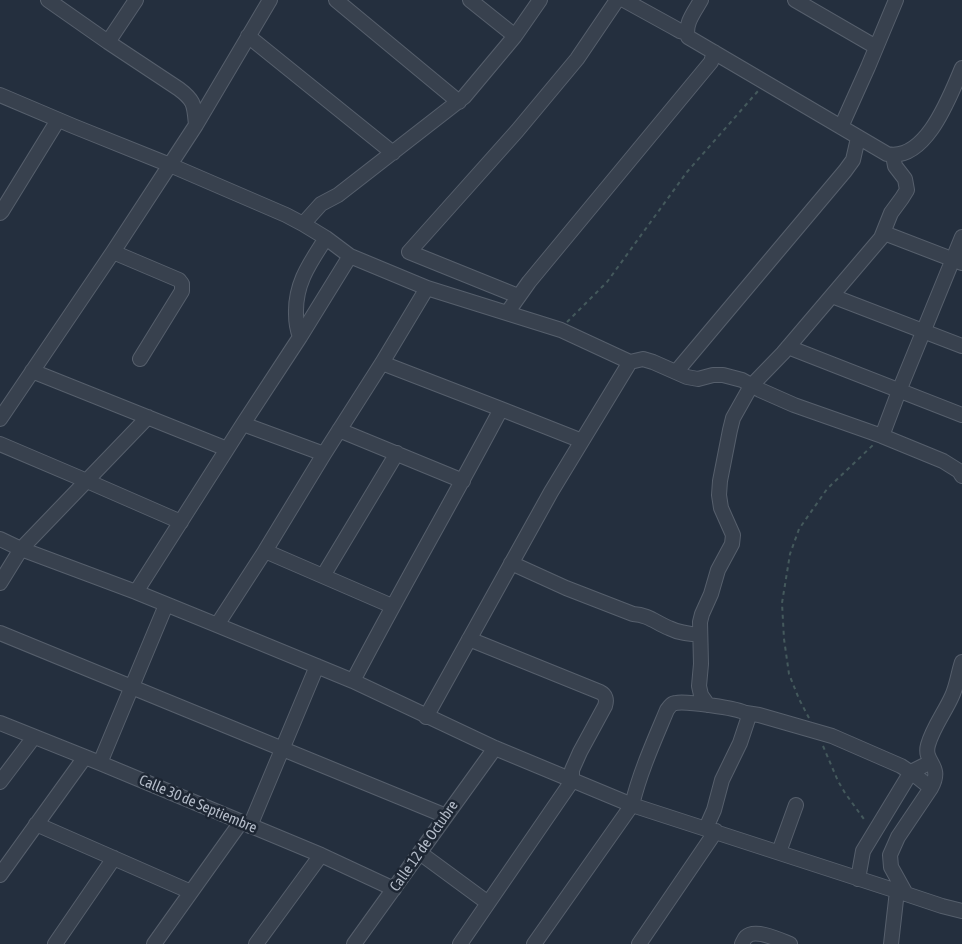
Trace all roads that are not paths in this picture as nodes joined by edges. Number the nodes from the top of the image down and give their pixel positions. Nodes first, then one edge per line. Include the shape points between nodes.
1 (48, 0) edge
2 (136, 0) edge
3 (270, 0) edge
4 (336, 0) edge
5 (470, 0) edge
6 (540, 0) edge
7 (617, 0) edge
8 (624, 0) edge
9 (701, 0) edge
10 (794, 0) edge
11 (896, 0) edge
12 (687, 32) junction
13 (248, 36) junction
14 (515, 36) junction
15 (108, 42) junction
16 (876, 48) junction
17 (714, 52) junction
18 (962, 68) edge
19 (0, 95) edge
20 (459, 102) junction
21 (58, 120) junction
22 (196, 125) junction
23 (841, 127) junction
24 (858, 138) junction
25 (393, 153) junction
26 (892, 155) junction
27 (170, 165) junction
28 (0, 213) edge
29 (303, 224) junction
30 (884, 233) junction
31 (962, 237) edge
32 (326, 238) junction
33 (113, 252) junction
34 (350, 256) junction
35 (957, 261) edge
36 (427, 288) junction
37 (518, 296) junction
38 (832, 296) junction
39 (507, 313) junction
40 (924, 331) junction
41 (300, 337) junction
42 (962, 346) edge
43 (788, 347) junction
44 (140, 359) dead end
45 (630, 362) junction
46 (382, 363) junction
47 (32, 371) junction
48 (676, 372) junction
49 (751, 386) junction
50 (899, 391) junction
51 (501, 408) junction
52 (962, 415) edge
53 (148, 417) junction
54 (0, 419) edge
55 (243, 424) junction
56 (339, 430) junction
57 (882, 436) junction
58 (582, 441) junction
59 (0, 444) edge
60 (227, 449) junction
61 (397, 453) junction
62 (324, 454) junction
63 (962, 476) edge
64 (87, 480) junction
65 (463, 481) junction
66 (180, 522) junction
67 (0, 539) edge
68 (21, 549) junction
69 (265, 551) junction
70 (511, 563) junction
71 (322, 576) junction
72 (0, 583) edge
73 (136, 592) junction
74 (166, 605) junction
75 (392, 606) junction
76 (217, 625) junction
77 (0, 633) edge
78 (700, 635) junction
79 (469, 639) junction
80 (962, 662) edge
81 (317, 666) junction
82 (353, 681) junction
83 (132, 688) junction
84 (708, 705) junction
85 (746, 713) junction
86 (426, 716) junction
87 (0, 723) edge
88 (34, 736) junction
89 (494, 748) junction
90 (281, 749) junction
91 (85, 757) junction
92 (931, 762) junction
93 (100, 763) junction
94 (910, 772) junction
95 (572, 781) junction
96 (0, 782) edge
97 (931, 788) junction
98 (632, 805) junction
99 (796, 805) dead end
100 (446, 816) junction
101 (36, 824) junction
102 (245, 824) junction
103 (711, 830) junction
104 (779, 852) junction
105 (420, 853) junction
106 (321, 856) junction
107 (114, 858) junction
108 (0, 875) edge
109 (858, 878) junction
110 (394, 889) junction
111 (191, 892) junction
112 (902, 893) junction
113 (488, 903) junction
114 (962, 911) edge
115 (55, 944) edge
116 (154, 944) edge
117 (256, 944) edge
118 (354, 944) edge
119 (460, 944) edge
120 (534, 944) edge
121 (638, 944) edge
122 (742, 944) edge
123 (790, 944) edge
124 (891, 944) edge

1 - 15 street
2 - 15 street
3 - 13 street
4 - 20 street
5 - 14 street
6 - 14 street
7 - 37 street via 577,59 409,252
8 - 12 street via 673,28
9 - 12 street
10 - 16 street
11 - 16 street
12 - 17 street via 688,37
13 - 22 street
13 - 25 street
14 - 20 street
15 - 22 street via 189,97 194,106
16 - 23 street
17 - 23 street
17 - 37 street via 711,62
18 - 26 street via 944,111 932,129 907,152
19 - 21 street
20 - 25 street
21 - 27 street
21 - 28 street
22 - 27 street
23 - 24 street
24 - 26 street
24 - 48 street via 853,160 845,171
25 - 29 street via 321,204
26 - 30 street via 907,190 891,213
27 - 29 street
27 - 33 street
29 - 32 street
30 - 35 street
30 - 38 street
31 - 35 street
32 - 34 street
32 - 41 street via 298,287 296,325
33 - 44 street via 182,284 182,291
33 - 47 street
34 - 36 street
34 - 41 street
35 - 40 street
36 - 39 street
36 - 46 street
37 - 39 street
38 - 40 street
38 - 43 street
39 - 45 street via 561,330
40 - 42 street
40 - 50 street
41 - 55 street
43 - 49 street
43 - 50 street
45 - 48 street via 643,359
45 - 58 street
46 - 51 street
46 - 56 street
47 - 53 street
47 - 54 street
48 - 49 street via 698,379 723,375
49 - 57 street via 794,406
49 - 78 street via 731,424 719,488 721,508 732,530 732,544 718,570 702,614
50 - 52 street
50 - 57 street
51 - 58 street
51 - 65 street
53 - 60 street
53 - 64 street
55 - 60 street
55 - 62 street
56 - 61 street
56 - 62 street
57 - 63 street via 943,462
58 - 70 street
59 - 64 street
60 - 66 street
61 - 65 street
61 - 71 street
62 - 69 street
64 - 66 street
64 - 68 street
65 - 75 street
66 - 73 street
67 - 68 street
68 - 72 street
68 - 73 street
69 - 71 street
69 - 76 street
70 - 78 street via 677,631
70 - 79 street
71 - 75 street
73 - 74 street
74 - 76 street
74 - 83 street
75 - 82 street
76 - 81 street
77 - 83 street
78 - 84 street via 698,686
79 - 86 street
79 - 95 street via 604,695 605,706 572,770
80 - 92 street via 953,694 928,745
81 - 82 street
81 - 90 street
82 - 86 street
83 - 90 street
83 - 93 street
84 - 85 street
84 - 98 street via 686,702 669,707
85 - 94 street via 832,736
85 - 103 street via 748,720 722,780
86 - 89 street
87 - 88 street, Calle 30 de Septiembre
88 - 91 street, Calle 30 de Septiembre
88 - 96 street
89 - 95 street
89 - 100 street, Calle 12 de Octubre
90 - 100 street
90 - 102 street
91 - 93 street, Calle 30 de Septiembre
91 - 101 street
92 - 94 street
92 - 97 street via 936,771
93 - 102 street, Calle 30 de Septiembre
94 - 97 street
94 - 109 street via 863,851
95 - 98 street
95 - 113 street
97 - 112 street via 890,854 891,867
98 - 103 street
98 - 120 street
99 - 104 street
100 - 105 street, Calle 12 de Octubre
101 - 107 street
101 - 108 street
102 - 106 street, Calle 30 de Septiembre
102 - 111 street
103 - 104 street
103 - 121 street
104 - 109 street
105 - 110 street, Calle 12 de Octubre
105 - 113 street
106 - 110 street, Calle 30 de Septiembre
106 - 117 street
107 - 111 street
107 - 115 street
109 - 112 street
110 - 118 street, Calle 12 de Octubre
111 - 116 street
112 - 114 street
112 - 124 street
113 - 119 street
122 - 123 street via 746,936 759,933

